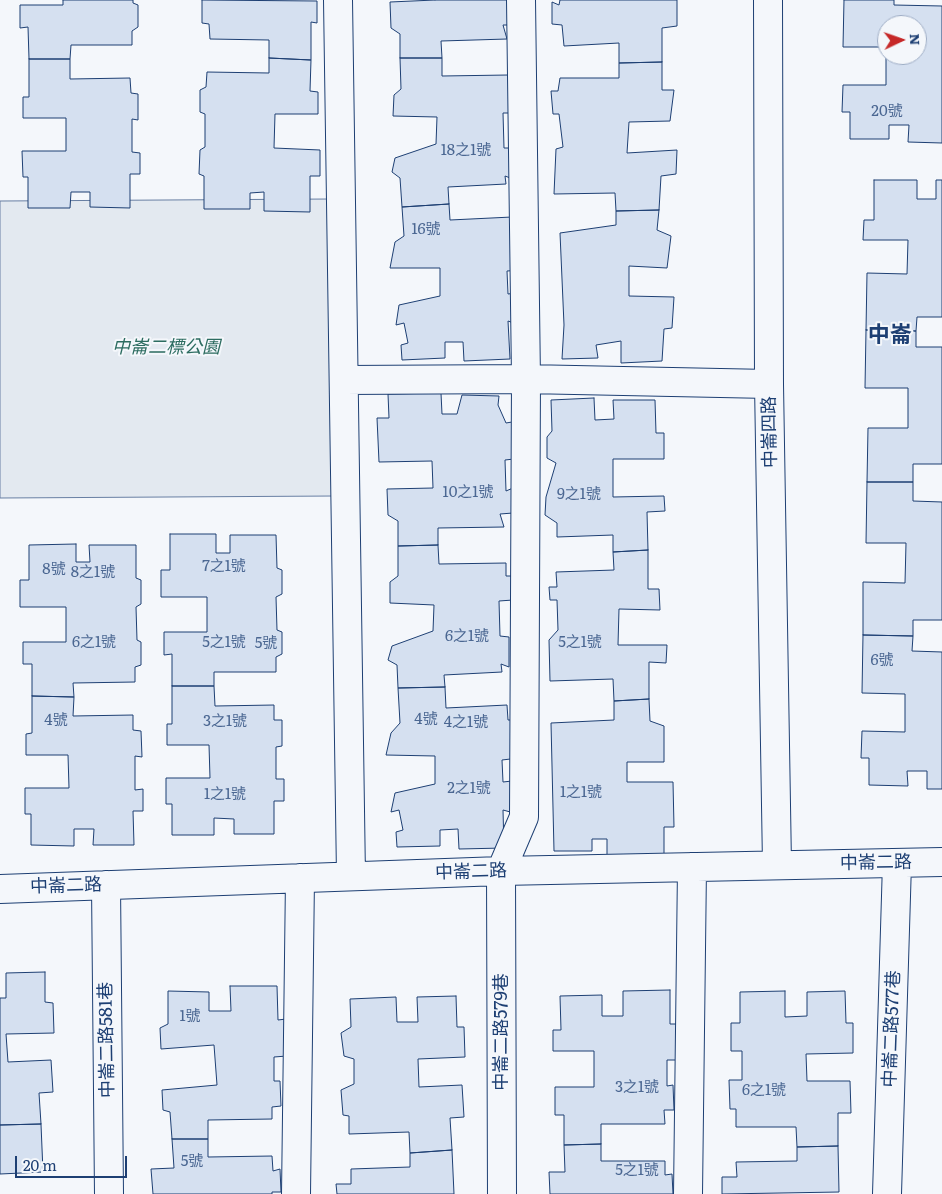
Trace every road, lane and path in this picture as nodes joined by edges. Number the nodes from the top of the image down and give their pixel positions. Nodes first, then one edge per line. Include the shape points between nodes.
1 (338, 0) edge
2 (521, 0) edge
3 (768, 0) edge
4 (526, 379) junction
5 (344, 380) junction
6 (769, 384) junction
7 (942, 862) edge
8 (897, 863) junction
9 (777, 865) junction
10 (692, 867) junction
11 (501, 871) junction
12 (352, 876) junction
13 (300, 878) junction
14 (106, 885) junction
15 (0, 889) edge
16 (109, 1194) edge
17 (296, 1194) edge
18 (502, 1194) edge
19 (688, 1194) edge
20 (887, 1194) edge

1 - 5 street
2 - 4 street
3 - 6 street, 中崙四路
4 - 5 street
4 - 6 street
4 - 11 street via 524,817
5 - 12 street
6 - 9 street, 中崙四路
7 - 8 street, 中崙二路
8 - 9 street, 中崙二路
8 - 20 street, 中崙二路577巷
9 - 10 street, 中崙二路
10 - 11 street, 中崙二路
10 - 19 street
11 - 12 street, 中崙二路
11 - 18 street, 中崙二路579巷
12 - 13 street, 中崙二路
13 - 14 street, 中崙二路
13 - 17 street
14 - 15 street, 中崙二路
14 - 16 street, 中崙二路581巷

